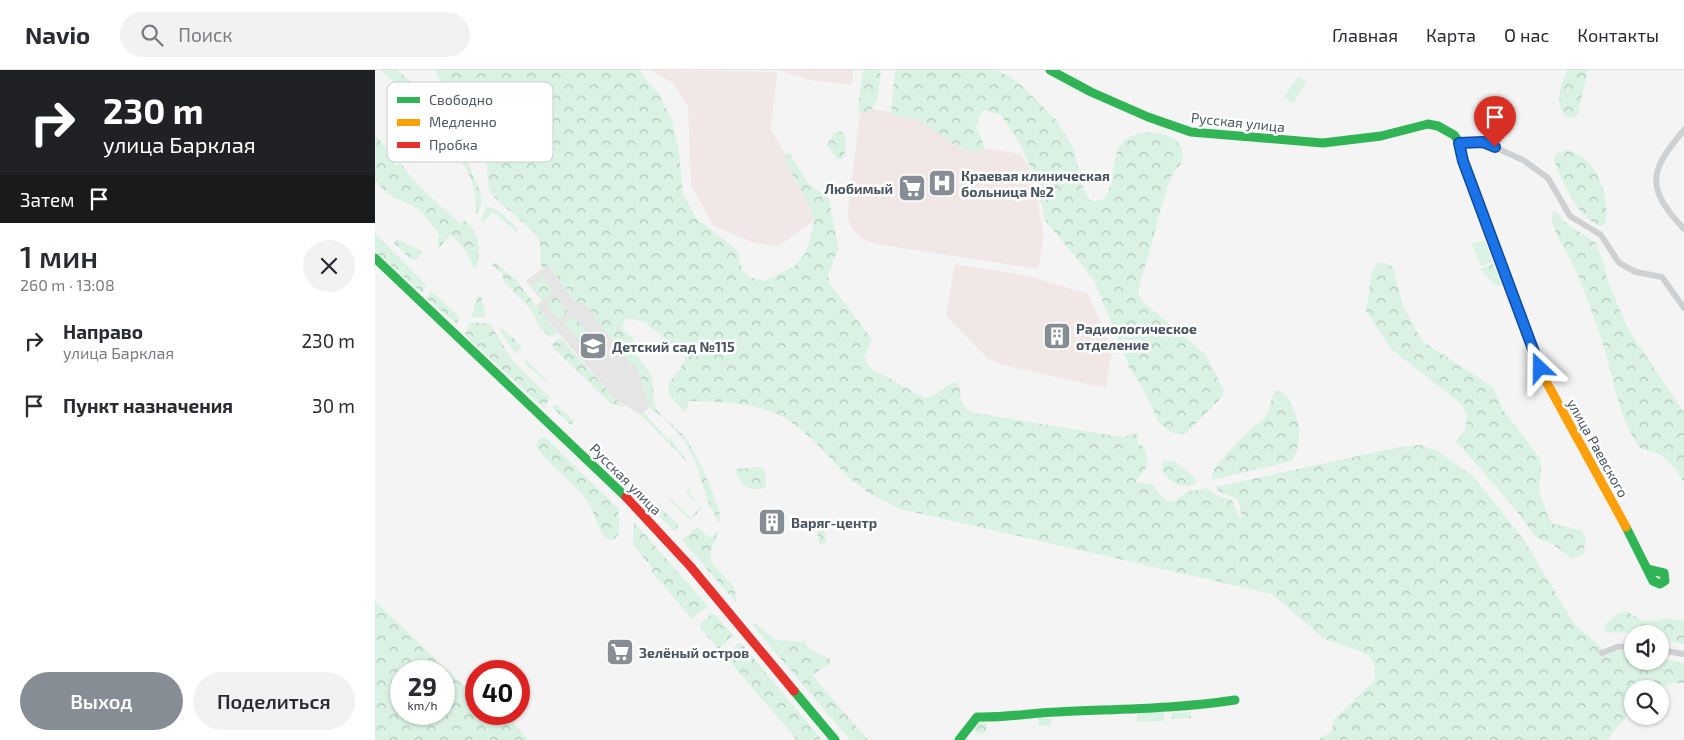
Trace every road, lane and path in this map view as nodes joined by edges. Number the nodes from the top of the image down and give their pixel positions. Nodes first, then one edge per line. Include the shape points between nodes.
1 (1050, 70) edge
2 (1684, 130) edge
3 (1459, 143) junction
4 (1684, 229) edge
5 (375, 258) edge
6 (1684, 308) edge
7 (1647, 569) dead end
8 (1624, 647) edge
9 (1669, 652) edge
10 (1602, 653) dead end
11 (1684, 654) edge
12 (1235, 700) dead end
13 (835, 740) edge
14 (959, 740) edge

1 - 3 street, Русская улица via 1140,114 1196,133 1323,144 1381,136 1423,125 1438,126 1454,134
2 - 4 street via 1663,157 1657,174 1657,189 1662,203
3 - 6 street via 1483,142 1523,160 1543,174 1552,183 1570,216 1601,235 1619,263 1636,272 1662,277
3 - 7 street, улица Раевского via 1547,385 1604,484
5 - 13 street, Русская улица via 625,496 690,566
8 - 10 street
9 - 11 street
12 - 14 street via 1189,706 977,717

